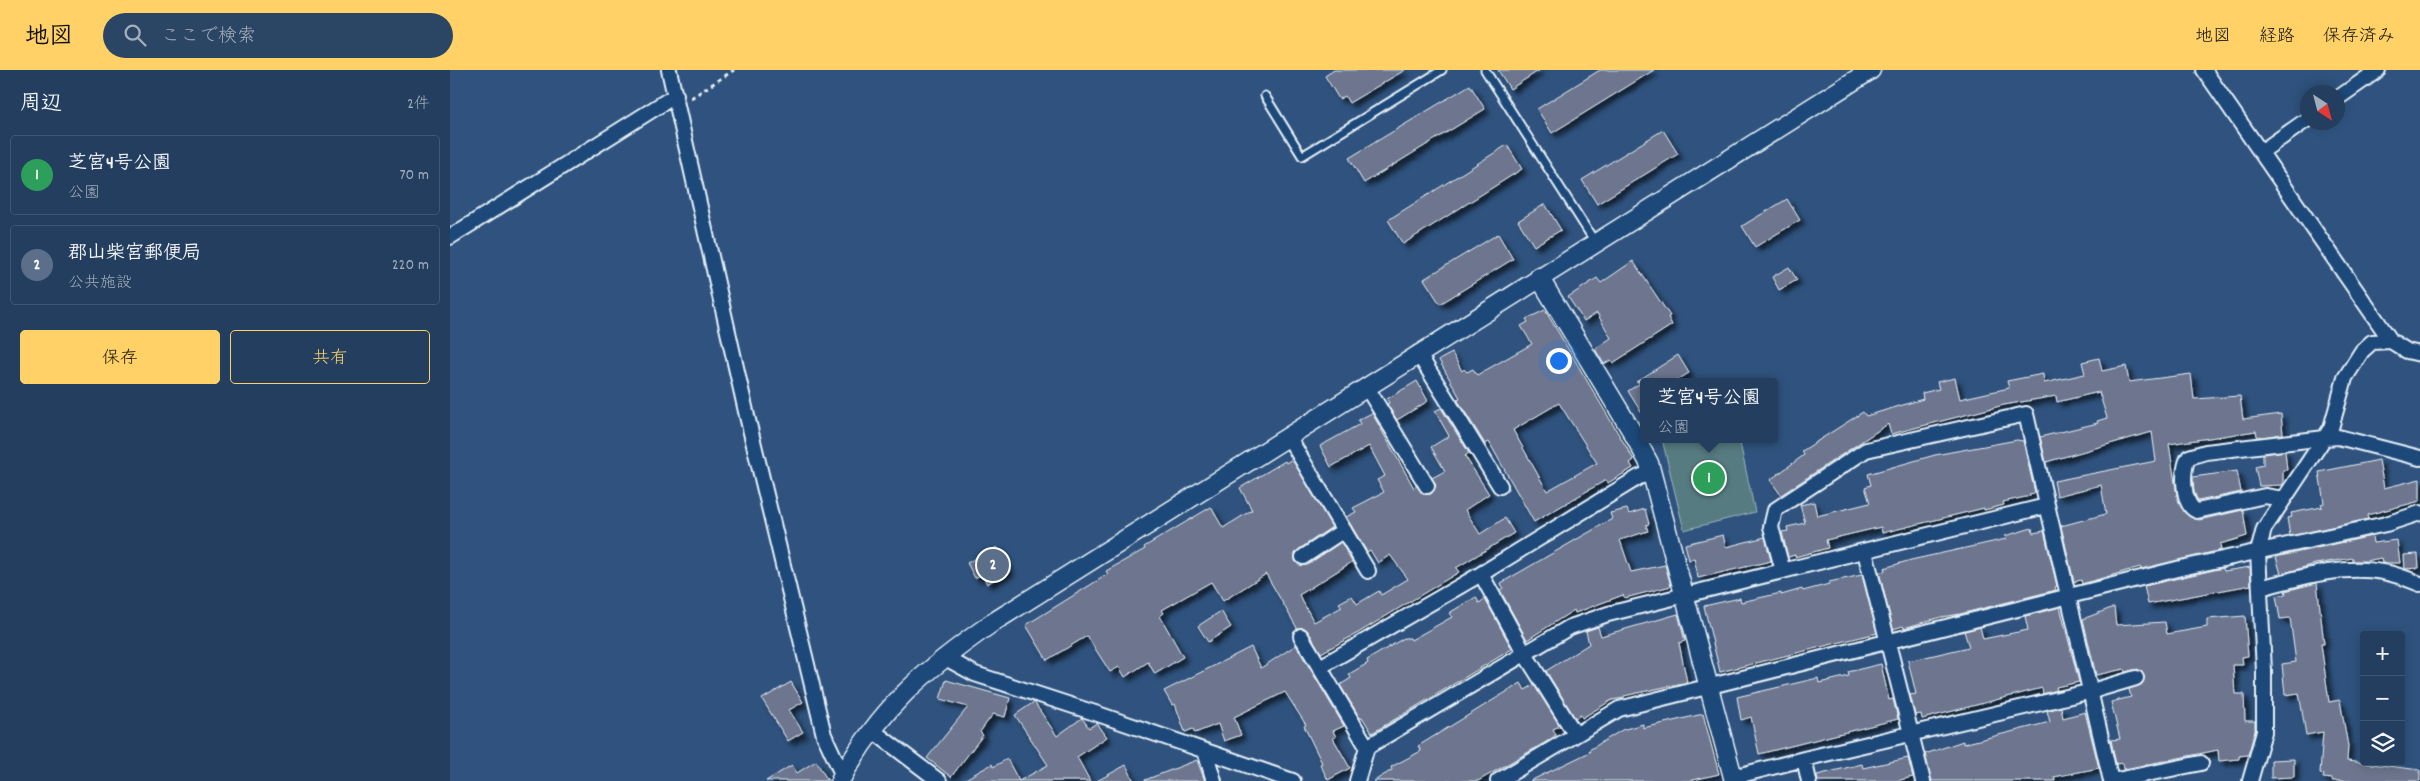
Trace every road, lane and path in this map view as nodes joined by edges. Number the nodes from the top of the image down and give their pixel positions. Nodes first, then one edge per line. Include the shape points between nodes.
1 (669, 70) edge
2 (734, 70) edge
3 (1442, 70) edge
4 (1485, 70) edge
5 (1871, 70) edge
6 (2204, 70) edge
7 (2378, 70) edge
8 (2345, 93) edge
9 (1265, 96) dead end
10 (678, 100) junction
11 (2300, 125) edge
12 (2261, 152) junction
13 (450, 237) edge
14 (1595, 242) junction
15 (1539, 277) junction
16 (2391, 341) junction
17 (1418, 353) junction
18 (2420, 354) edge
19 (1366, 386) junction
20 (1288, 436) junction
21 (2325, 438) junction
22 (2420, 458) edge
23 (1652, 473) junction
24 (1427, 486) dead end
25 (1500, 486) dead end
26 (2283, 499) junction
27 (2046, 506) junction
28 (2420, 513) edge
29 (1344, 530) junction
30 (1864, 552) junction
31 (2258, 552) junction
32 (1303, 557) dead end
33 (1368, 571) dead end
34 (1783, 571) junction
35 (1481, 574) junction
36 (2420, 584) edge
37 (2260, 588) junction
38 (1685, 596) junction
39 (2070, 598) junction
40 (1301, 636) dead end
41 (1888, 642) junction
42 (1525, 654) junction
43 (944, 657) junction
44 (1320, 666) junction
45 (2136, 678) dead end
46 (1708, 687) junction
47 (2092, 691) junction
48 (872, 730) junction
49 (1912, 733) junction
50 (1575, 734) junction
51 (1368, 747) junction
52 (1205, 751) junction
53 (1804, 759) junction
54 (2201, 763) dead end
55 (842, 779) edge
56 (1733, 779) edge
57 (939, 781) edge
58 (1214, 781) edge
59 (1292, 781) edge
60 (1357, 781) edge
61 (1498, 781) edge
62 (1809, 781) edge
63 (1923, 781) edge
64 (2112, 781) edge
65 (2250, 781) edge

1 - 10 street
2 - 10 path
3 - 9 lane via 1302,156
4 - 14 lane
5 - 14 street
6 - 12 street
7 - 8 street
10 - 13 street
10 - 55 street via 747,416 819,716
11 - 12 street
12 - 16 street
14 - 15 street
15 - 17 street
15 - 23 street via 1631,430
16 - 18 street via 2407,351
16 - 21 street via 2372,342 2354,362 2345,378 2335,417
17 - 19 street
17 - 25 street
19 - 20 street
19 - 24 street
20 - 29 street
20 - 43 street via 992,623
21 - 22 street via 2338,437
21 - 26 street
21 - 26 street via 2206,452 2189,457 2183,468 2187,502 2197,511 2265,496
23 - 35 street via 1639,476
23 - 38 street
26 - 31 street via 2264,529
27 - 30 street
27 - 34 street via 2026,414 1866,450 1775,510 1771,527
27 - 39 street
28 - 31 street via 2386,524
29 - 32 street
29 - 33 street
30 - 34 street
30 - 41 street
31 - 37 street
31 - 39 street via 2181,568
34 - 38 street
35 - 42 street
35 - 44 street
36 - 37 street via 2384,572 2352,570 2312,575
37 - 65 street via 2264,732
38 - 42 street via 1570,627
38 - 46 street
39 - 41 street
39 - 47 street
40 - 44 street
41 - 46 street
41 - 49 street
42 - 50 street
42 - 51 street
43 - 48 street via 912,684
43 - 52 street via 975,674
44 - 51 street
45 - 47 street
46 - 50 street via 1619,709
46 - 56 street
47 - 49 street
47 - 64 street
48 - 55 street
48 - 57 street
49 - 53 street
49 - 63 street
50 - 61 street
51 - 60 street
52 - 58 street
52 - 59 street
53 - 56 street
53 - 62 street
54 - 64 street

